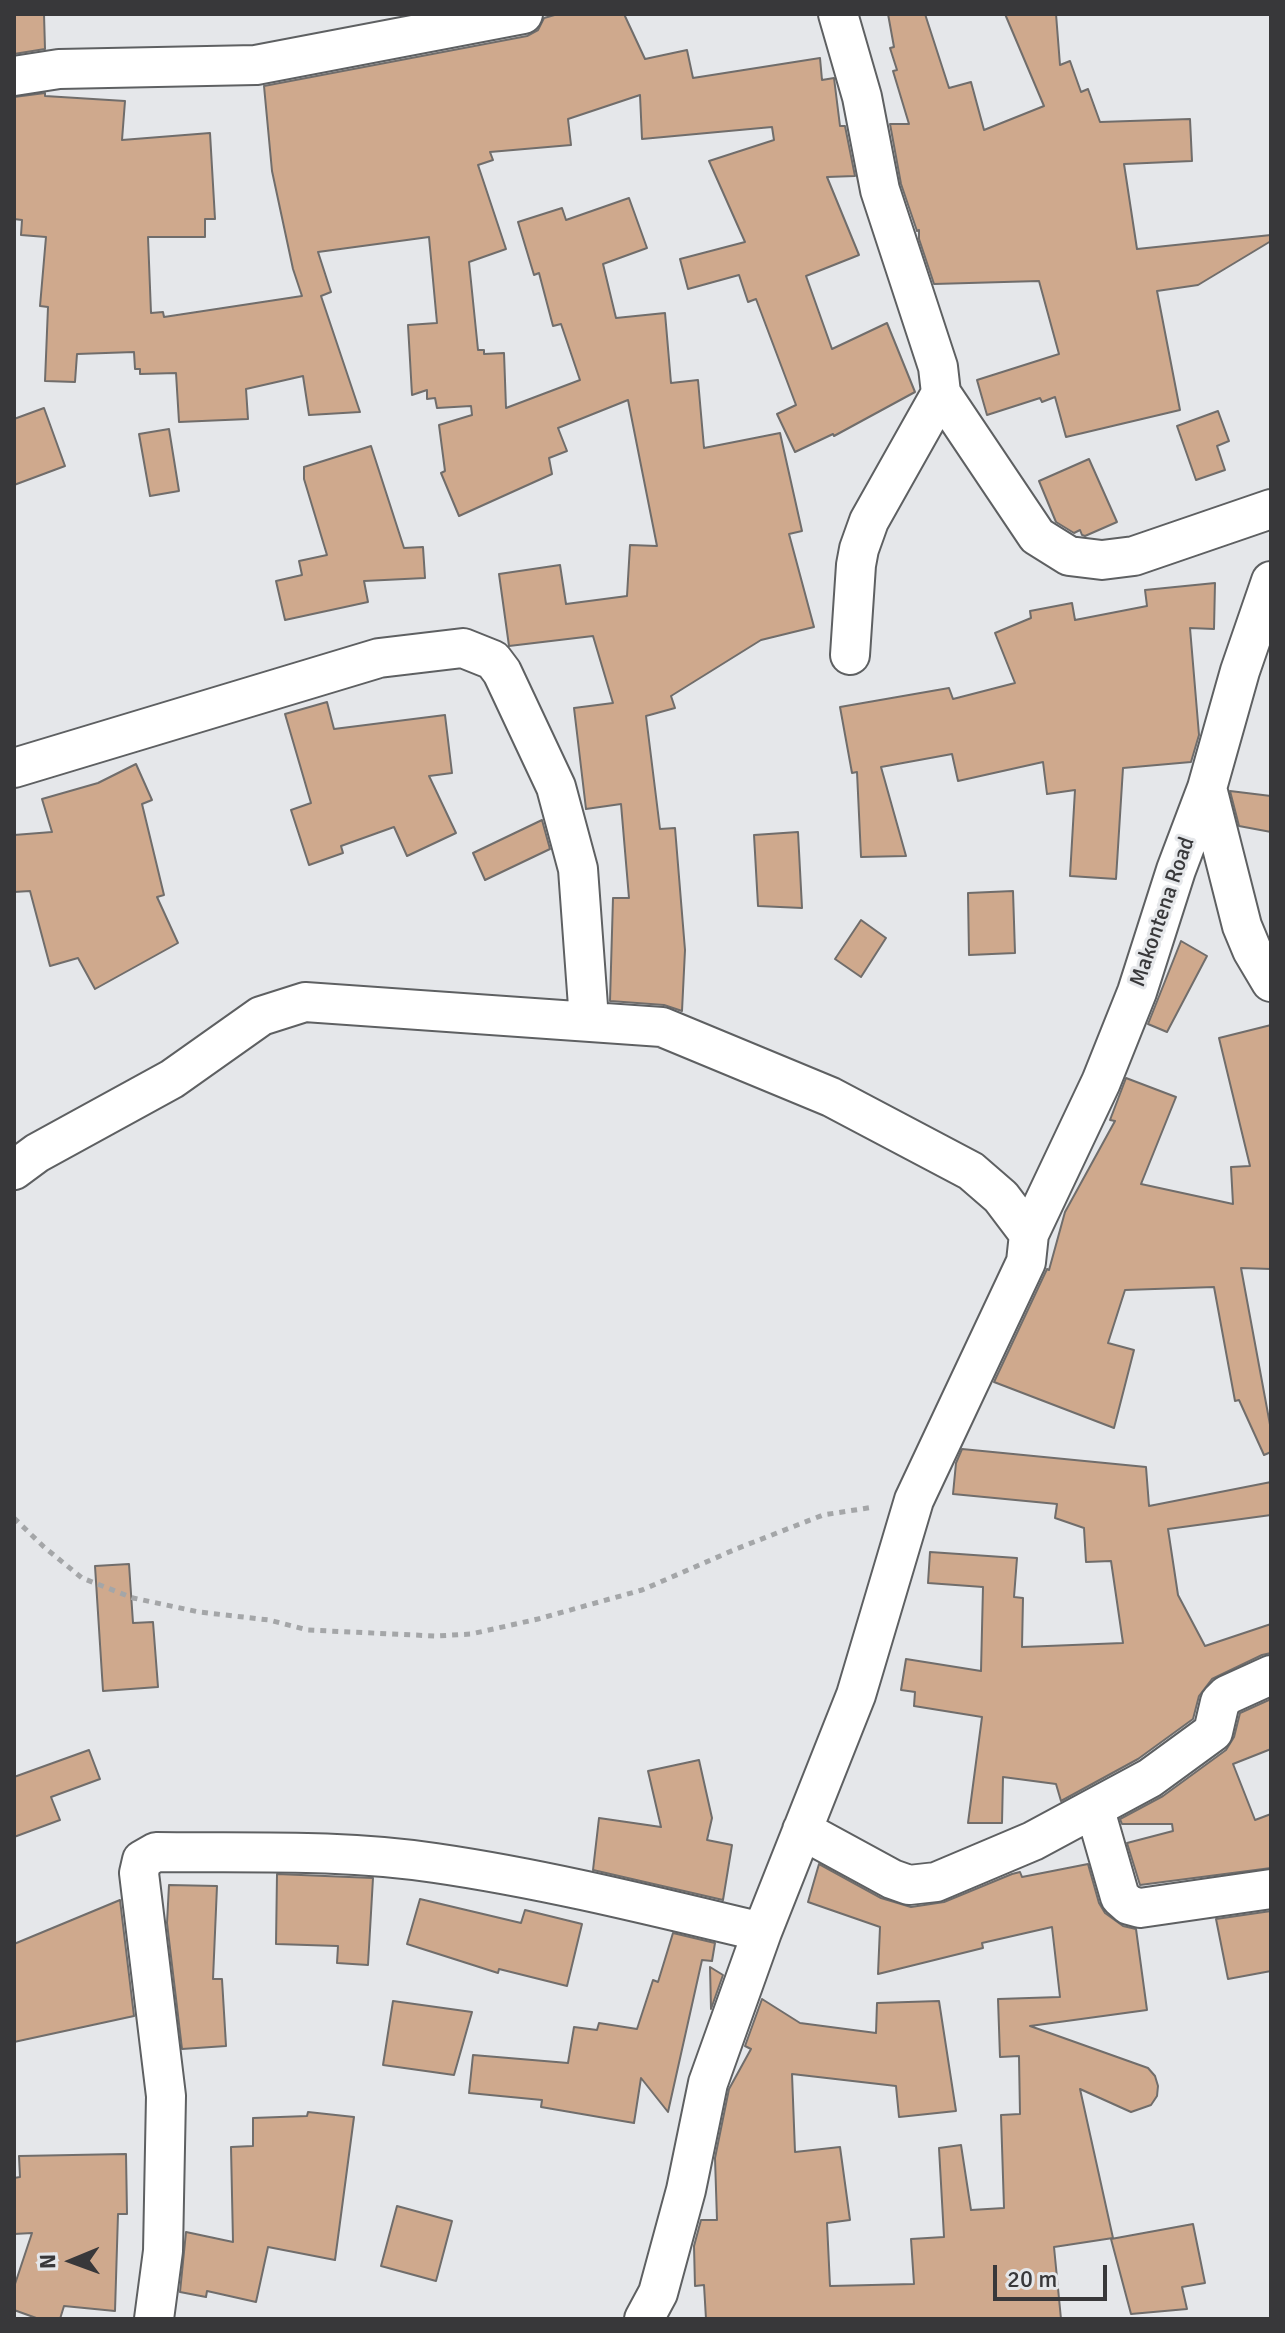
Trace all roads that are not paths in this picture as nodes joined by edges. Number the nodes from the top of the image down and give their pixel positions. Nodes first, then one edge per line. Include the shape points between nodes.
1 (523, 14) edge
2 (838, 14) edge
3 (14, 76) edge
4 (941, 393) junction
5 (1271, 509) edge
6 (1271, 581) edge
7 (850, 655) dead end
8 (14, 768) edge
9 (1207, 788) junction
10 (1271, 982) edge
11 (589, 1020) junction
12 (14, 1170) edge
13 (1029, 1234) junction
14 (1271, 1675) edge
15 (1095, 1810) junction
16 (802, 1830) junction
17 (1271, 1889) edge
18 (762, 1932) junction
19 (154, 2319) edge
20 (644, 2319) edge

1 - 3 street via 256,65 59,69
2 - 4 street via 862,97 880,190 938,367
4 - 5 street via 1037,536 1069,556 1134,556
4 - 7 street via 869,521 859,549
6 - 9 street, Makontena Road
8 - 11 street via 379,658 463,648 480,653 502,672 556,787 578,869
9 - 10 street via 1242,926
9 - 13 street, Makontena Road via 1137,992
11 - 12 street via 305,1002 261,1016 172,1079
11 - 13 street via 662,1027 831,1097 971,1171 1001,1197
13 - 16 street, Makontena Road via 1026,1262 914,1500 856,1695
14 - 15 street via 1220,1702 1213,1732
15 - 16 street via 936,1882 909,1885
15 - 17 street via 1120,1897 1129,1905 1140,1908
16 - 18 street, Makontena Road
18 - 19 street via 573,1887 433,1863 346,1854 172,1852 156,1852 142,1860 139,1873 166,2096 163,2251
18 - 20 street, Makontena Road via 708,2083 686,2190 658,2293

